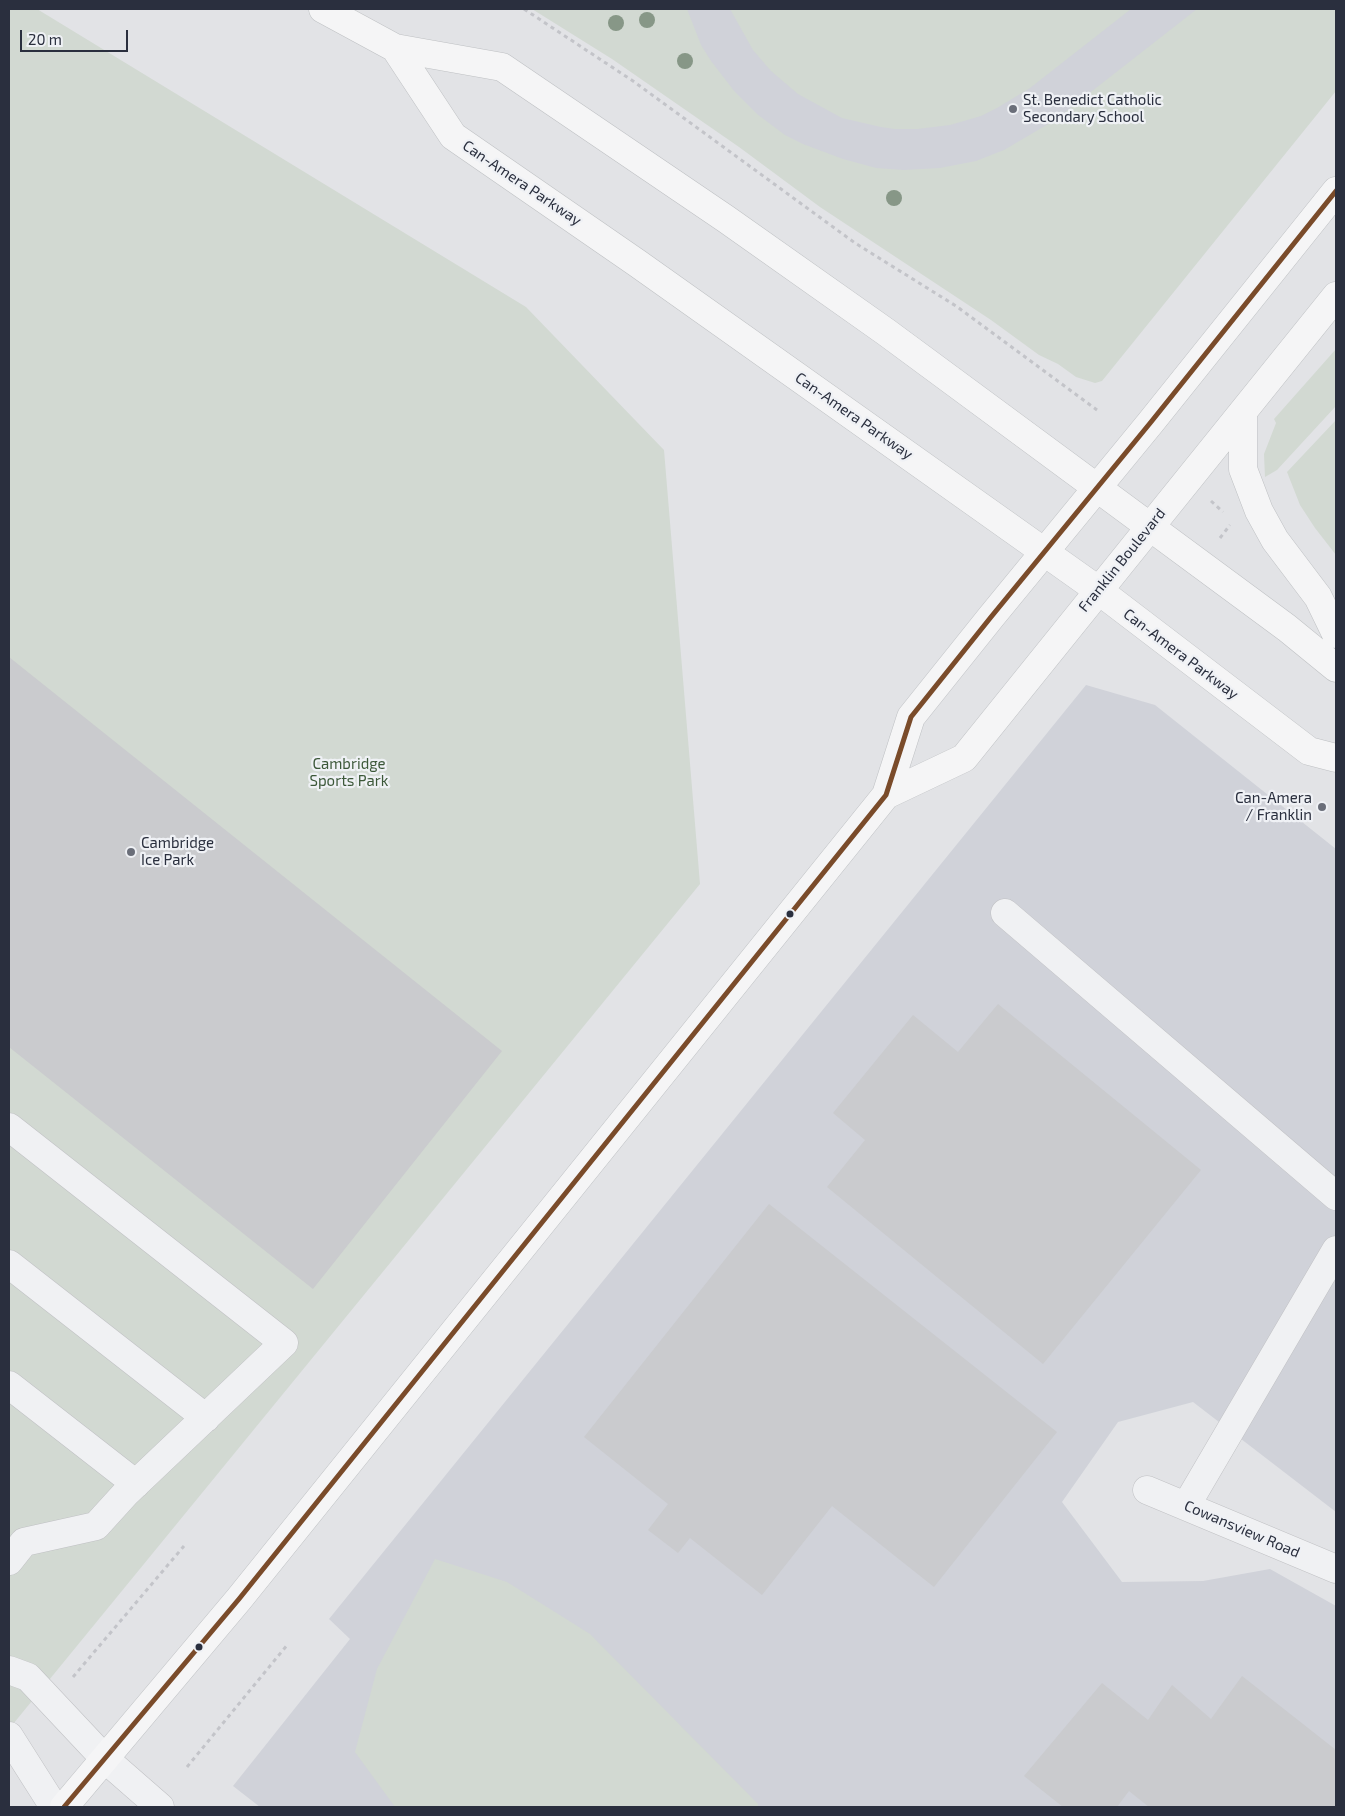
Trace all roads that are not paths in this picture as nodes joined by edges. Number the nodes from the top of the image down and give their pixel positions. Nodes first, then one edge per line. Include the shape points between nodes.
1 (323, 9) edge
2 (396, 48) junction
3 (1336, 191) edge
4 (1336, 296) edge
5 (1243, 412) junction
6 (1097, 489) junction
7 (1150, 527) junction
8 (1045, 552) junction
9 (1098, 590) junction
10 (1336, 634) edge
11 (1336, 668) edge
12 (1336, 758) edge
13 (886, 795) junction
14 (1005, 913) dead end
15 (9, 1127) edge
16 (1336, 1196) edge
17 (1336, 1250) edge
18 (9, 1264) edge
19 (9, 1386) edge
20 (206, 1418) junction
21 (136, 1484) junction
22 (1147, 1490) dead end
23 (1186, 1506) junction
24 (14, 1544) edge
25 (1336, 1569) edge
26 (9, 1670) edge
27 (9, 1736) edge
28 (105, 1760) junction
29 (54, 1807) edge
30 (64, 1807) edge
31 (160, 1807) edge

1 - 2 main road, Can-Amera Parkway
2 - 6 main road, Can-Amera Parkway via 502,67 886,332
2 - 8 main road, Can-Amera Parkway via 453,136 638,262
3 - 6 main road, Franklin Boulevard
4 - 5 main road, Franklin Boulevard
5 - 7 main road, Franklin Boulevard
5 - 10 main road via 1243,469 1259,511 1275,540 1318,597
6 - 7 main road, Can-Amera Parkway
6 - 8 main road, Franklin Boulevard
7 - 9 main road, Franklin Boulevard
7 - 11 main road, Can-Amera Parkway
8 - 9 main road, Can-Amera Parkway
8 - 13 main road, Franklin Boulevard via 911,717
9 - 12 main road, Can-Amera Parkway via 1309,751
9 - 13 main road, Franklin Boulevard via 964,758
13 - 28 main road, Franklin Boulevard via 239,1599
14 - 16 street
15 - 20 street via 284,1343
17 - 23 street
18 - 20 street
19 - 21 street
20 - 21 street
21 - 24 street via 96,1526
22 - 23 street, Cowansview Road
23 - 25 street, Cowansview Road
26 - 28 street via 28,1678
27 - 29 street
28 - 30 main road, Franklin Boulevard
28 - 31 street

